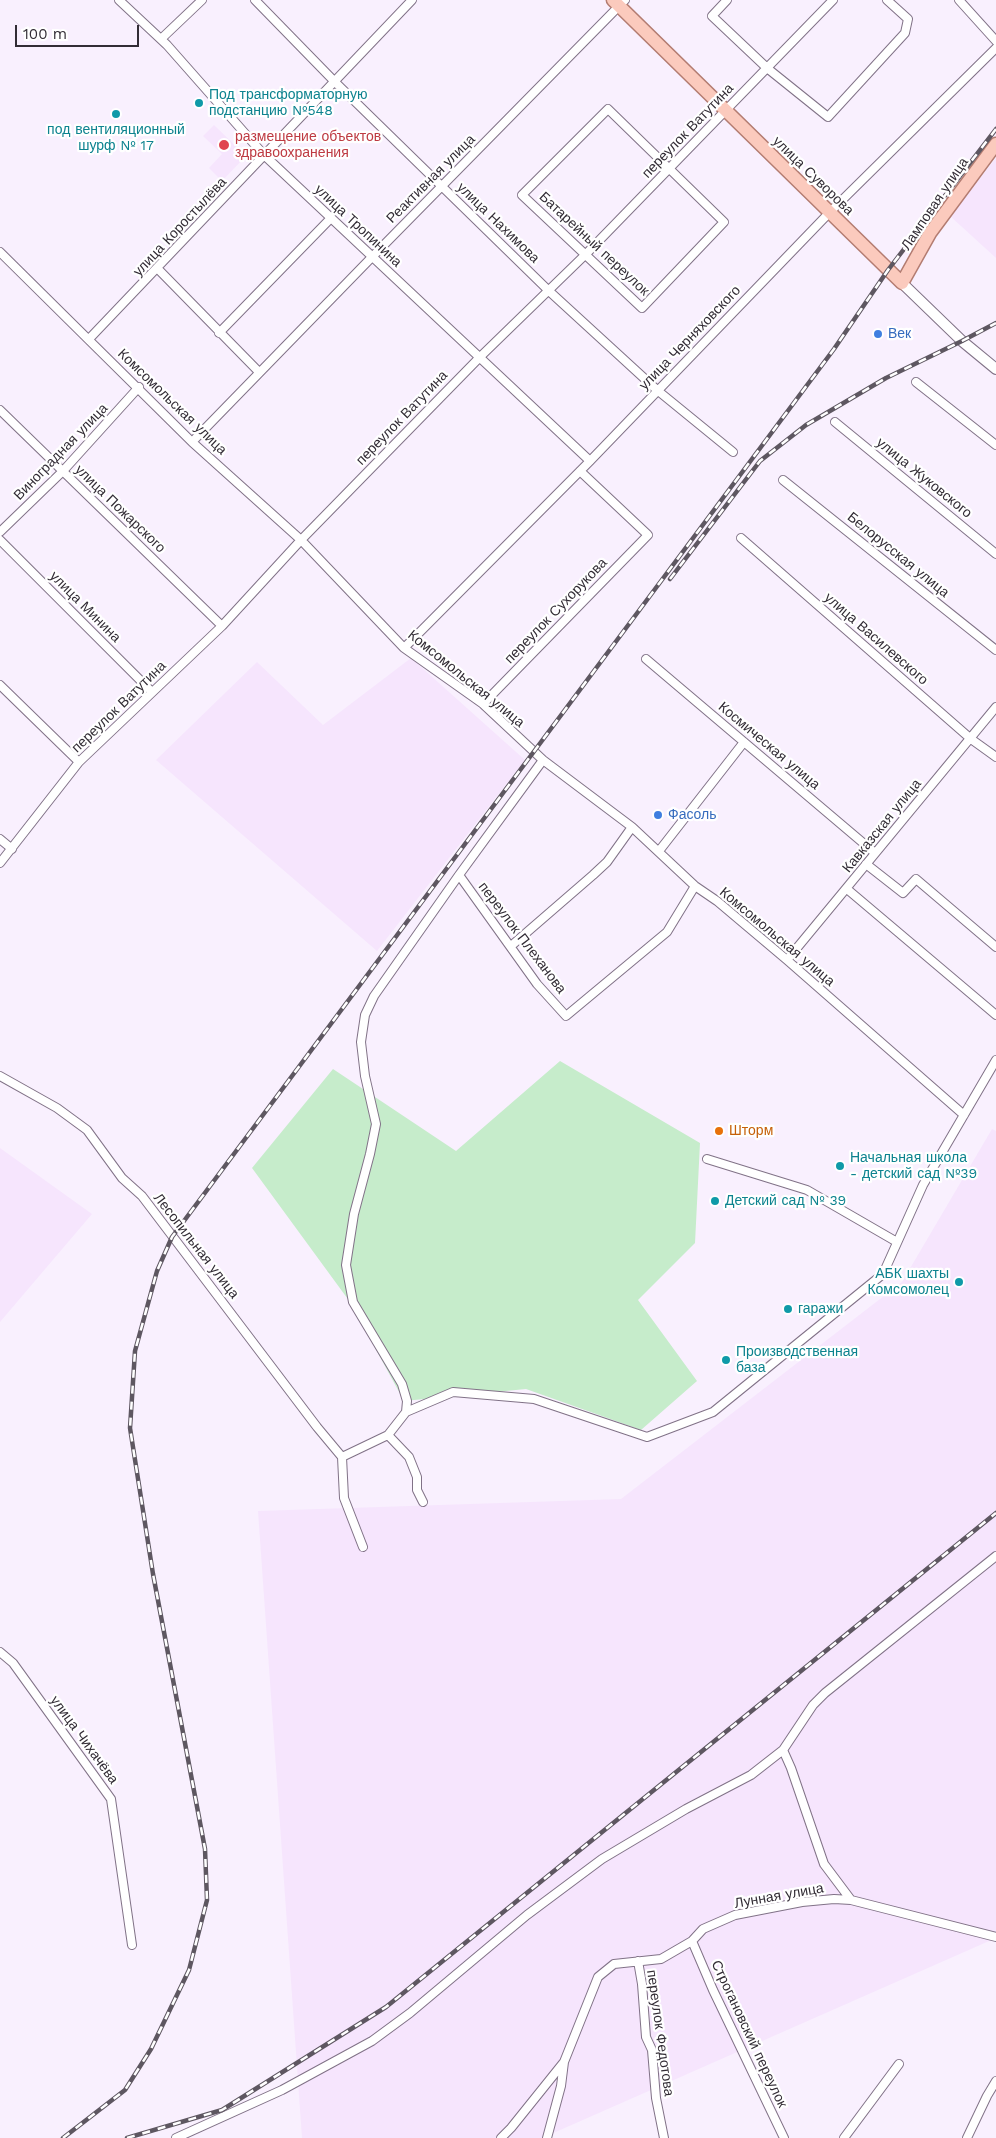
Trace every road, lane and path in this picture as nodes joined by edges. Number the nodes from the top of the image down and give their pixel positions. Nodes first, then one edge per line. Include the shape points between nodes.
1 (120, 0) edge
2 (202, 0) edge
3 (255, 0) edge
4 (412, 0) edge
5 (727, 0) edge
6 (833, 0) edge
7 (887, 0) edge
8 (959, 0) edge
9 (619, 2) edge
10 (161, 39) junction
11 (996, 41) edge
12 (996, 48) edge
13 (767, 68) junction
14 (335, 82) junction
15 (724, 110) junction
16 (996, 144) edge
17 (264, 155) junction
18 (670, 168) junction
19 (442, 186) junction
20 (829, 213) junction
21 (331, 218) junction
22 (0, 252) edge
23 (586, 254) junction
24 (372, 257) junction
25 (158, 269) junction
26 (902, 283) junction
27 (549, 291) junction
28 (219, 333) junction
29 (89, 339) junction
30 (480, 356) junction
31 (996, 369) edge
32 (259, 372) junction
33 (916, 382) dead end
34 (139, 387) junction
35 (658, 390) junction
36 (0, 410) edge
37 (836, 422) dead end
38 (192, 442) junction
39 (996, 444) edge
40 (733, 452) dead end
41 (590, 461) junction
42 (580, 471) junction
43 (63, 472) junction
44 (783, 480) dead end
45 (0, 532) edge
46 (741, 538) dead end
47 (0, 540) edge
48 (301, 540) junction
49 (996, 554) edge
50 (222, 626) junction
51 (404, 648) junction
52 (996, 650) edge
53 (646, 659) dead end
54 (0, 685) edge
55 (152, 692) junction
56 (483, 704) junction
57 (996, 707) edge
58 (971, 739) junction
59 (744, 742) junction
60 (996, 757) edge
61 (543, 760) junction
62 (79, 762) junction
63 (632, 827) junction
64 (0, 839) edge
65 (12, 849) junction
66 (659, 851) junction
67 (875, 853) junction
68 (0, 863) edge
69 (866, 864) junction
70 (459, 875) junction
71 (695, 886) junction
72 (847, 889) junction
73 (511, 946) junction
74 (996, 947) edge
75 (788, 960) junction
76 (996, 1015) edge
77 (996, 1060) edge
78 (3, 1077) edge
79 (964, 1115) junction
80 (707, 1159) dead end
81 (897, 1242) junction
82 (406, 1412) junction
83 (388, 1435) junction
84 (342, 1457) junction
85 (423, 1502) dead end
86 (363, 1547) dead end
87 (996, 1556) edge
88 (0, 1652) edge
89 (783, 1750) junction
90 (851, 1900) junction
91 (996, 1937) edge
92 (692, 1941) junction
93 (132, 1945) dead end
94 (638, 1961) junction
95 (564, 2062) junction
96 (899, 2064) dead end
97 (996, 2081) edge
98 (176, 2138) edge
99 (502, 2138) edge
100 (547, 2138) edge
101 (664, 2138) edge
102 (784, 2138) edge
103 (844, 2138) edge
104 (967, 2138) edge

1 - 10 street, улица Тропинина
2 - 10 street
3 - 14 street, улица Нахимова
4 - 14 street, улица Коростылёва
5 - 13 street via 712,16
6 - 13 street, переулок Ватутина
7 - 13 street via 908,19 905,34 828,117
8 - 11 street
9 - 15 main road, улица Суворова
9 - 19 street, Реактивная улица
10 - 17 street, улица Тропинина
12 - 20 street, улица Черняховского
13 - 15 street, переулок Ватутина
14 - 17 street, улица Коростылёва
14 - 19 street, улица Нахимова
15 - 18 street, переулок Ватутина
15 - 20 main road, улица Суворова
16 - 26 main road, Ламповая улица via 930,232
17 - 21 street, улица Тропинина
17 - 25 street, улица Коростылёва
18 - 23 street, переулок Ватутина
18 - 23 street, Батарейный переулок via 724,222 642,308
18 - 23 street, Батарейный переулок via 608,109 522,195
19 - 24 street, Реактивная улица
19 - 27 street, улица Нахимова
20 - 26 main road, улица Суворова
20 - 35 street, улица Черняховского
21 - 24 street, улица Тропинина
21 - 28 street
22 - 29 street, Комсомольская улица
23 - 27 street, переулок Ватутина
24 - 30 street, улица Тропинина
24 - 32 street, Реактивная улица
25 - 28 street
25 - 29 street, улица Коростылёва
26 - 31 street, улица Суворова via 962,342
27 - 30 street, переулок Ватутина
27 - 35 street, улица Нахимова
28 - 32 street
29 - 34 street, Комсомольская улица
30 - 41 street, улица Тропинина
30 - 48 street, переулок Ватутина
32 - 38 street, Реактивная улица
33 - 39 street
34 - 38 street, Комсомольская улица
34 - 43 street, Виноградная улица
35 - 40 street, улица Нахимова
35 - 41 street, улица Черняховского
36 - 43 street, улица Пожарского
37 - 49 street, улица Жуковского
38 - 48 street, Комсомольская улица
41 - 42 street, улица Черняховского
42 - 51 street, улица Черняховского
42 - 56 street, переулок Сухорукова via 648,535
43 - 45 street, Виноградная улица
43 - 50 street, улица Пожарского
44 - 52 street, Белорусская улица
46 - 58 street, улица Василевского
47 - 55 street, улица Минина
48 - 50 street, переулок Ватутина
48 - 51 street, Комсомольская улица
50 - 55 street, переулок Ватутина
51 - 56 street, Комсомольская улица
53 - 59 street, Космическая улица
54 - 62 street
55 - 62 street, переулок Ватутина
56 - 61 street, Комсомольская улица
57 - 58 street, Кавказская улица
58 - 60 street, улица Василевского
58 - 67 street, Кавказская улица
59 - 66 street
59 - 67 street, Космическая улица
61 - 63 street, Комсомольская улица
61 - 70 street
62 - 65 street, переулок Ватутина
63 - 66 street, Комсомольская улица
63 - 73 street via 607,862
64 - 65 street
65 - 68 street, переулок Ватутина
66 - 71 street, Комсомольская улица
67 - 69 street, Кавказская улица
69 - 72 street, Кавказская улица
69 - 74 street via 903,894 916,879
70 - 73 street, переулок Плеханова
70 - 82 street via 374,996 360,1042 376,1124 354,1214 346,1265 353,1302 402,1384
71 - 73 street, переулок Плеханова via 667,932 566,1016 537,984
71 - 75 street, Комсомольская улица
72 - 75 street, Кавказская улица
72 - 76 street
75 - 79 street, Комсомольская улица
77 - 79 street
78 - 84 street, Лесопильная улица via 57,1108 87,1130 122,1178 142,1196
79 - 81 street via 923,1185
80 - 81 street via 807,1190
81 - 82 street via 883,1274 713,1412 647,1437 534,1399 453,1392
82 - 83 street
83 - 84 street
83 - 85 street via 409,1457
84 - 86 street via 344,1498
87 - 89 street via 824,1693
88 - 93 street, улица Чихачёва via 13,1663 111,1799
89 - 90 street via 824,1864
89 - 98 street via 751,1775 602,1859 372,2041 282,2090
90 - 91 street, Лунная улица
90 - 92 street, Лунная улица via 802,1902 736,1915 703,1929
92 - 94 street, Лунная улица via 661,1958
92 - 102 street, Строгановский переулок
94 - 95 street, Лунная улица via 614,1964 598,1977
94 - 101 street, переулок Федотова via 646,2037 652,2050 656,2098
95 - 99 street
95 - 100 street, Лунная улица
96 - 103 street
97 - 104 street

